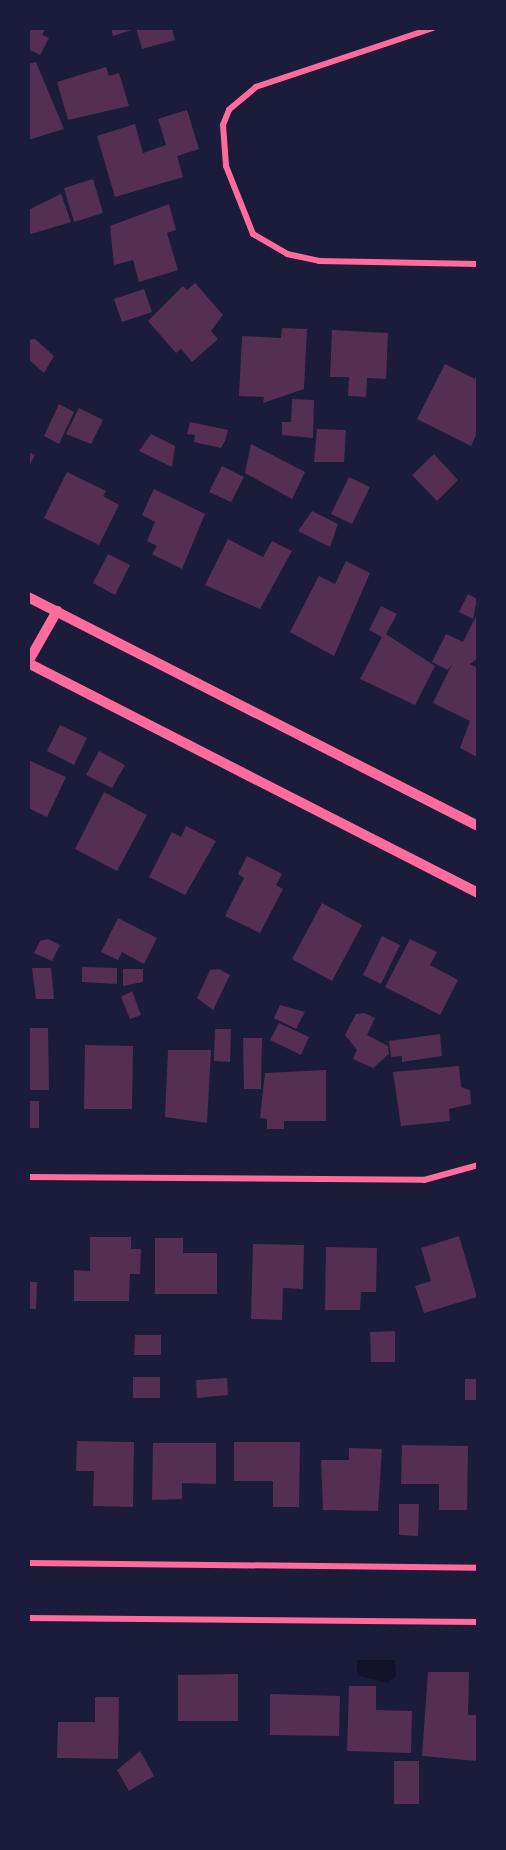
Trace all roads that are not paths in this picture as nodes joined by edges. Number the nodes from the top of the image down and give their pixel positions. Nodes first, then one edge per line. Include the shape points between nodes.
1 (433, 28) edge
2 (477, 264) edge
3 (28, 597) edge
4 (57, 611) junction
5 (28, 663) edge
6 (477, 826) edge
7 (477, 893) edge
8 (477, 1165) edge
9 (28, 1177) edge
10 (28, 1563) edge
11 (477, 1568) edge
12 (28, 1618) edge
13 (477, 1622) edge

1 - 2 street via 256,87 229,110 223,125 226,166 253,234 287,254 319,261
3 - 4 street
4 - 5 street
4 - 6 street
5 - 7 street
8 - 9 street via 424,1179
10 - 11 street
12 - 13 street

